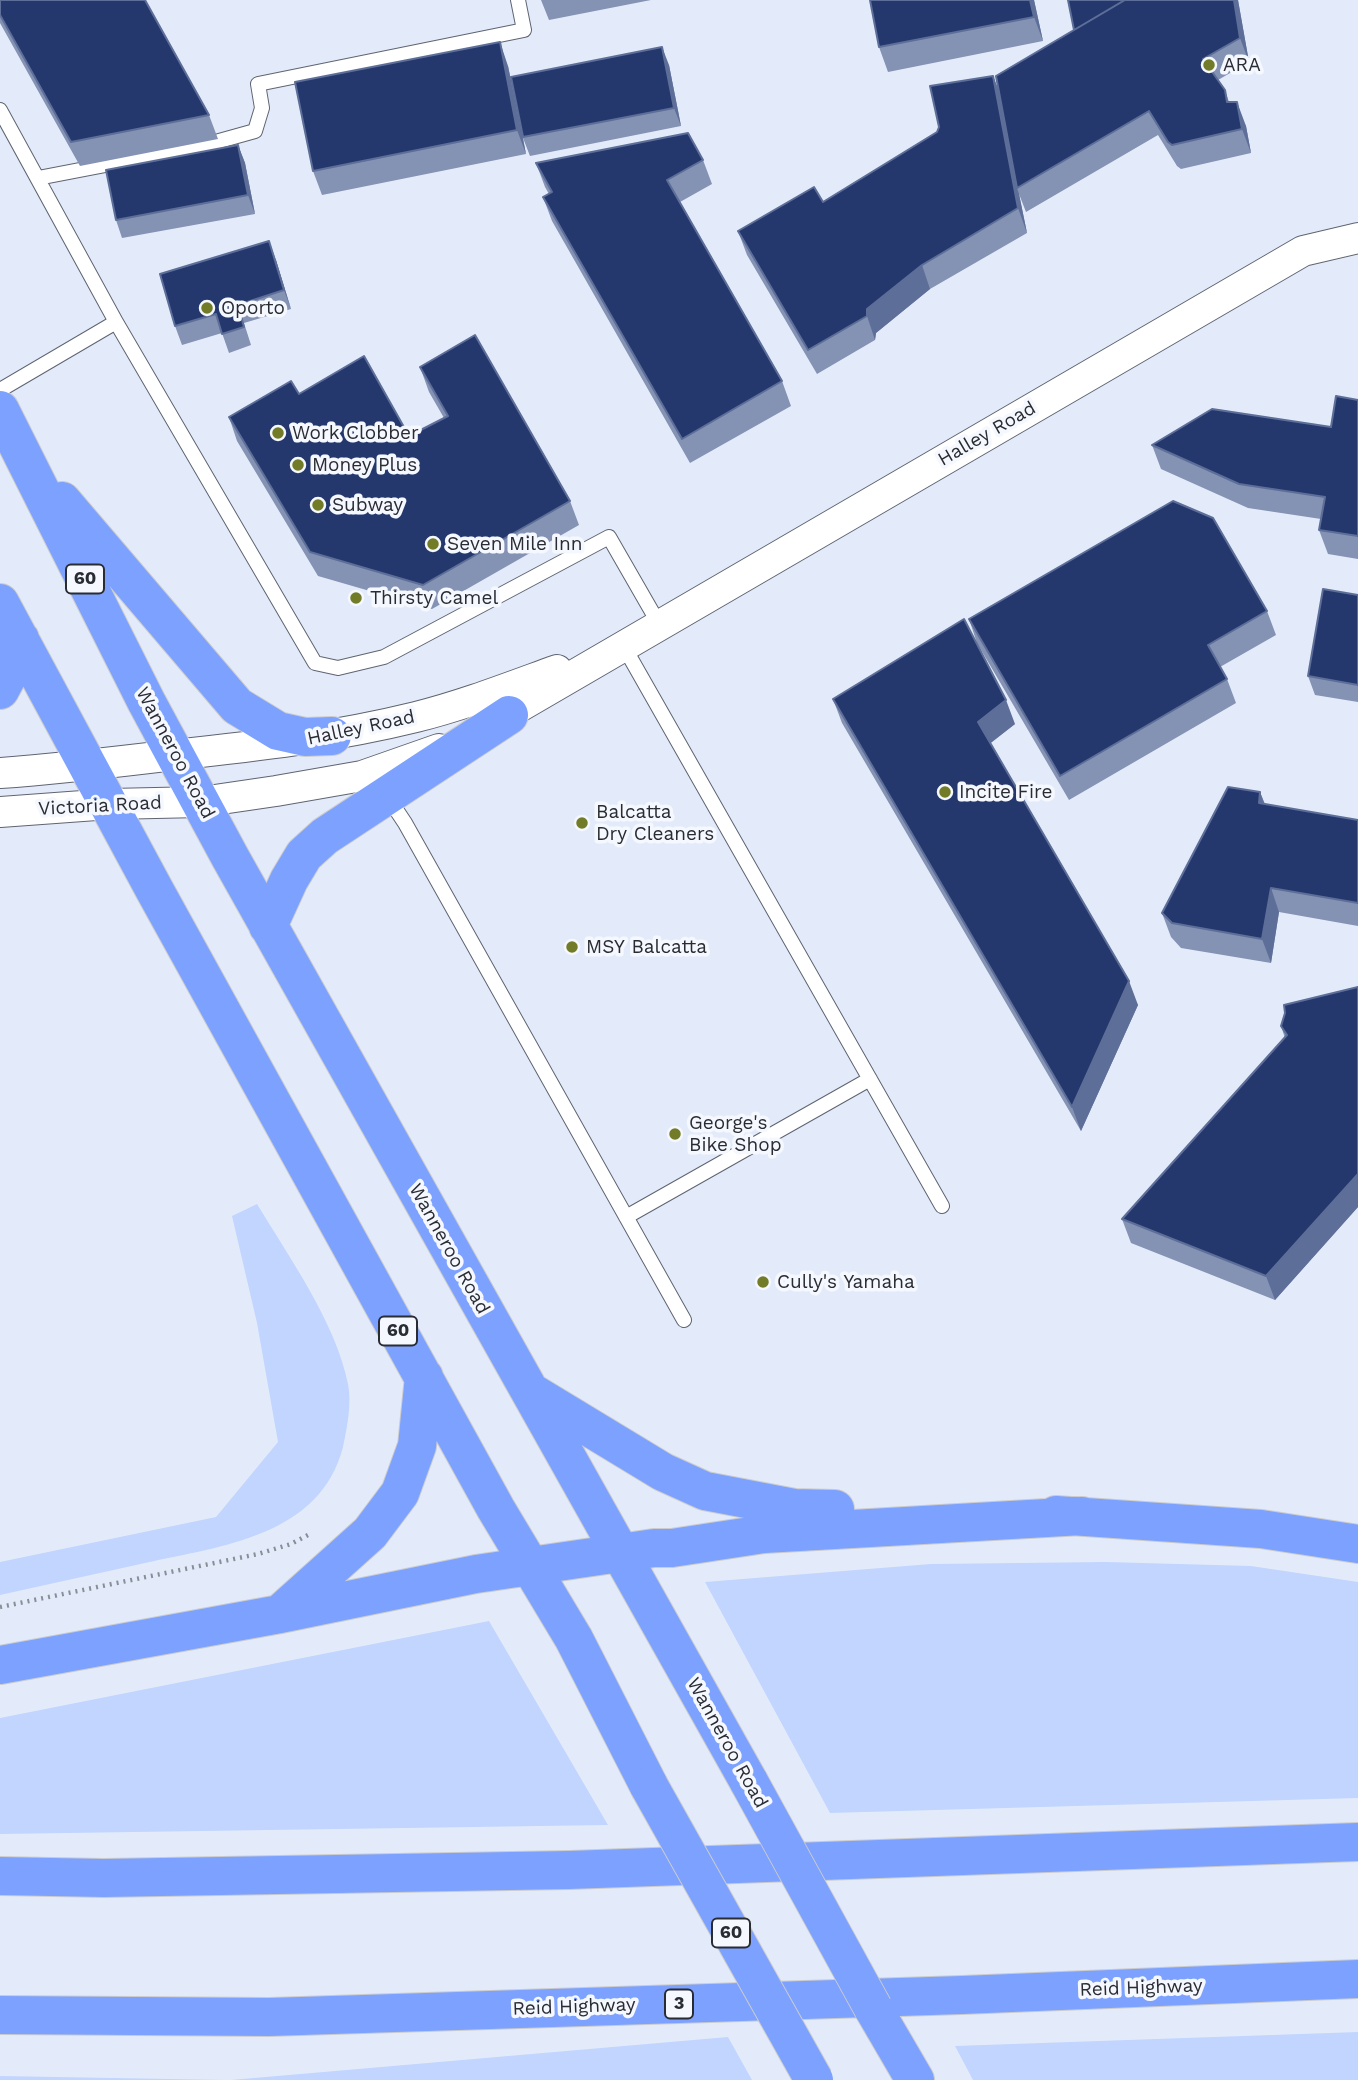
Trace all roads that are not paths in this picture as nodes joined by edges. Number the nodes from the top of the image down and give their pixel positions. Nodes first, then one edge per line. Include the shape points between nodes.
1 (518, 0) edge
2 (0, 110) edge
3 (38, 178) junction
4 (1358, 238) edge
5 (116, 322) junction
6 (0, 390) edge
7 (0, 410) edge
8 (24, 457) junction
9 (0, 603) edge
10 (659, 624) junction
11 (20, 639) junction
12 (623, 645) junction
13 (0, 690) edge
14 (509, 715) junction
15 (332, 736) junction
16 (176, 755) junction
17 (88, 766) junction
18 (0, 773) edge
19 (386, 795) junction
20 (201, 802) junction
21 (110, 804) junction
22 (0, 812) edge
23 (268, 926) junction
24 (870, 1079) junction
25 (942, 1206) dead end
26 (626, 1217) junction
27 (684, 1320) dead end
28 (424, 1377) junction
29 (529, 1391) junction
30 (1082, 1516) junction
31 (1358, 1544) edge
32 (621, 1553) junction
33 (529, 1566) junction
34 (280, 1614) junction
35 (0, 1665) edge
36 (1358, 1842) edge
37 (0, 1876) edge
38 (1358, 1979) edge
39 (0, 2015) edge
40 (901, 2074) edge
41 (814, 2080) edge

1 - 3 lane via 524,30 258,83 262,108 255,131 194,148
2 - 3 lane
3 - 5 lane
4 - 10 street, Halley Road via 1303,251
5 - 6 lane
5 - 10 lane via 315,663 338,668 384,657 609,537
7 - 8 highway, Wanneroo Road / 60
8 - 15 highway via 237,706 278,731
8 - 16 highway, Wanneroo Road / 60
9 - 11 highway, 60
10 - 12 street, Halley Road
11 - 13 highway via 14,664
11 - 17 highway, 60
12 - 14 street, Halley Road
12 - 15 street, Halley Road via 495,693 418,717
12 - 24 lane
14 - 19 highway
14 - 20 street, Halley Road via 432,752 362,776
15 - 16 street, Halley Road
16 - 17 street, Halley Road
16 - 20 highway, Wanneroo Road / 60
17 - 18 street, Victoria Road
17 - 21 highway, 60
19 - 23 highway via 304,855
19 - 26 lane
20 - 21 street, Victoria Road
20 - 23 highway, Wanneroo Road / 60
21 - 22 street, Victoria Road
21 - 28 highway, 60
23 - 29 highway, Wanneroo Road / 60
24 - 25 lane
24 - 26 lane
26 - 27 lane
28 - 33 highway, 60
28 - 34 highway via 417,1446 400,1493 370,1533
29 - 30 highway via 663,1472 705,1491 794,1508
29 - 32 highway, Wanneroo Road / 60
30 - 31 highway via 1261,1529
30 - 32 highway via 764,1534
32 - 33 highway
32 - 40 highway, Wanneroo Road / 60, bridge via 873,2008
33 - 34 highway
33 - 41 highway, 60, bridge via 574,1639 649,1787
34 - 35 highway
36 - 37 highway via 569,1870
38 - 39 highway, Reid Highway / 3 via 282,2016

